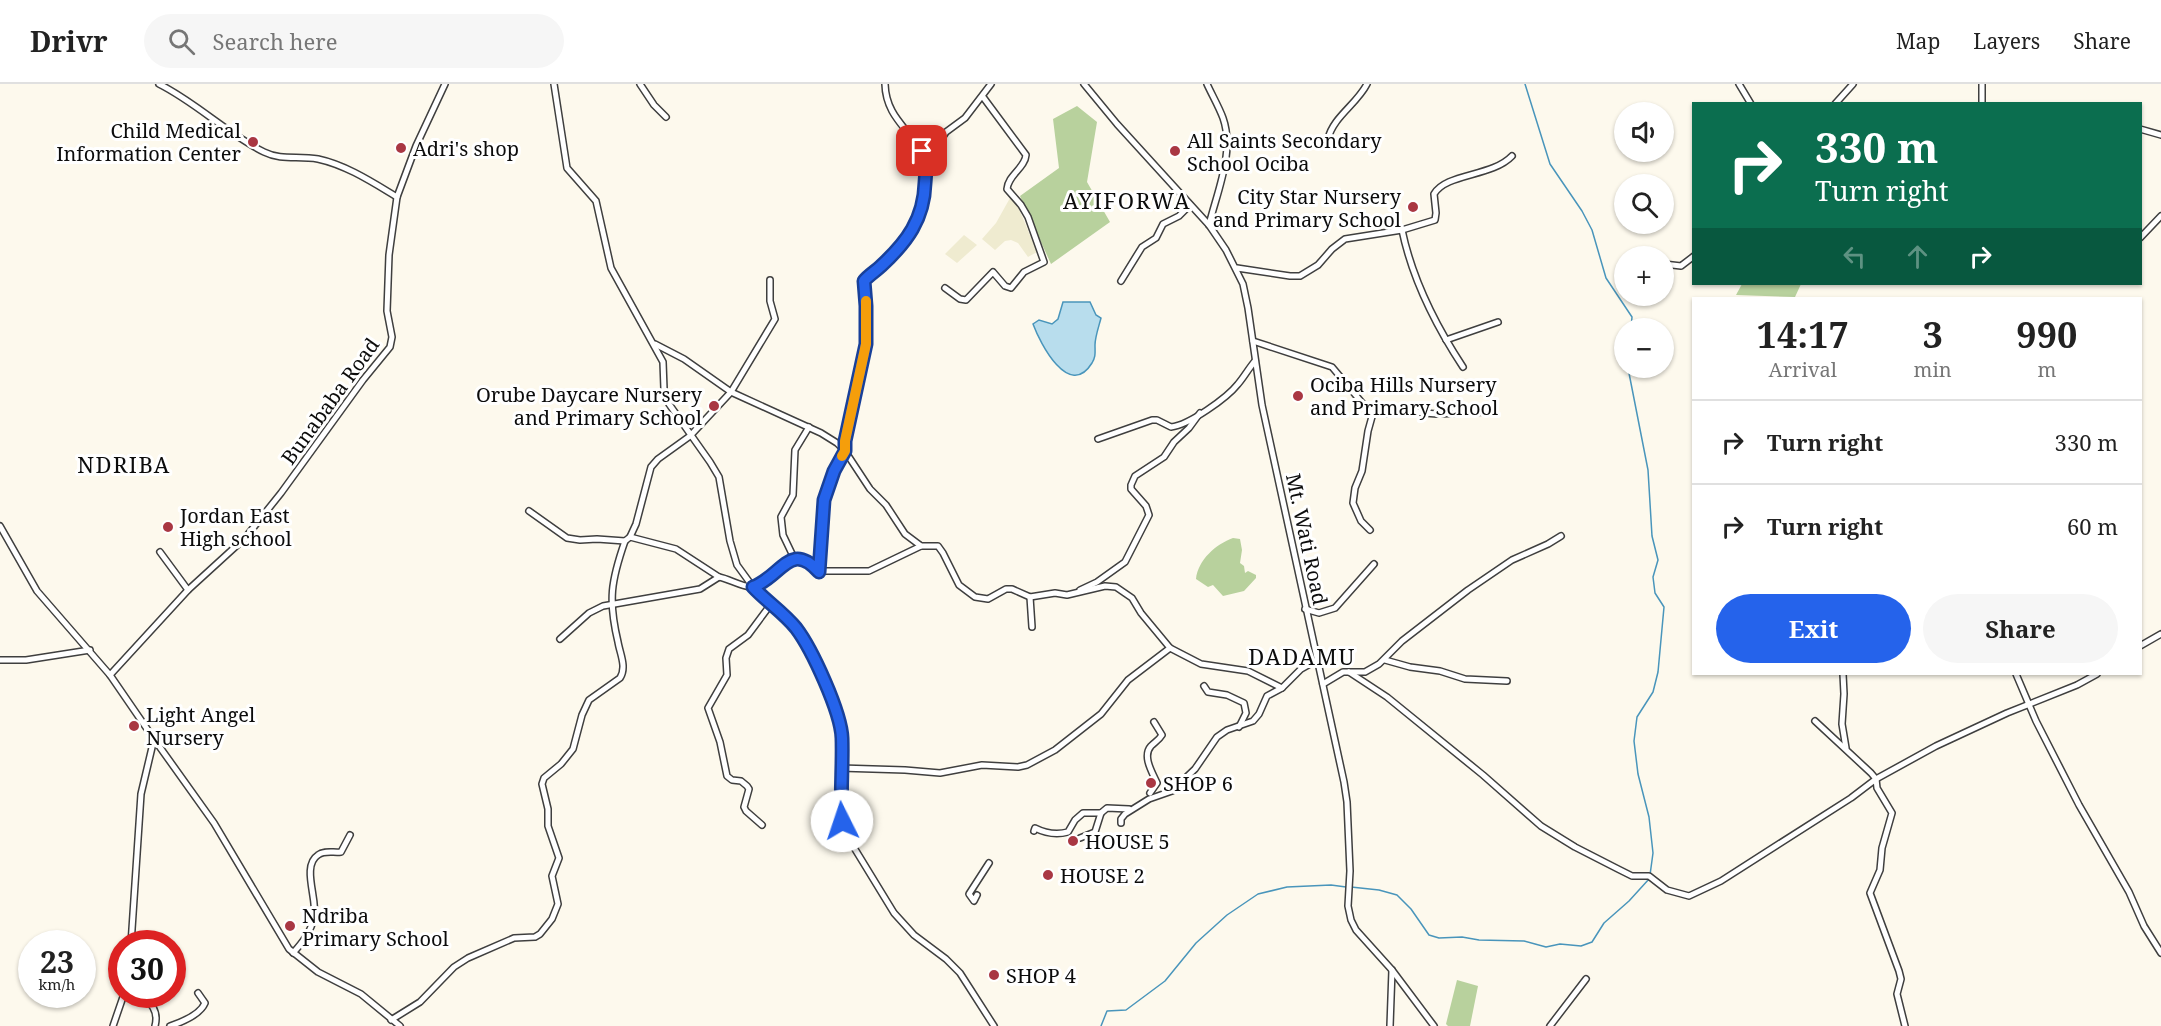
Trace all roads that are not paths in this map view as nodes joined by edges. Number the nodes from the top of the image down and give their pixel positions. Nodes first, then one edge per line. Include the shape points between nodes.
1 (159, 84) edge
2 (445, 84) edge
3 (554, 84) edge
4 (640, 84) edge
5 (885, 84) edge
6 (991, 84) edge
7 (1084, 84) edge
8 (1207, 84) edge
9 (1367, 84) edge
10 (1739, 84) edge
11 (1853, 84) edge
12 (1982, 84) edge
13 (983, 97) junction
14 (1750, 102) edge
15 (1837, 102) edge
16 (1982, 102) edge
17 (666, 117) dead end
18 (2142, 130) edge
19 (2161, 135) edge
20 (1328, 139) dead end
21 (1512, 156) dead end
22 (926, 164) junction
23 (397, 197) junction
24 (1190, 205) junction
25 (2161, 216) edge
26 (1209, 225) junction
27 (1402, 230) junction
28 (2142, 235) edge
29 (1692, 258) edge
30 (1674, 265) edge
31 (1237, 268) junction
32 (770, 280) dead end
33 (1121, 281) dead end
34 (945, 288) dead end
35 (1498, 322) dead end
36 (1446, 340) junction
37 (1253, 341) junction
38 (654, 344) junction
39 (1255, 361) junction
40 (1463, 367) dead end
41 (731, 392) junction
42 (1484, 412) dead end
43 (1200, 413) junction
44 (1373, 413) junction
45 (809, 427) junction
46 (690, 436) junction
47 (1098, 439) dead end
48 (845, 441) junction
49 (837, 443) junction
50 (845, 451) junction
51 (529, 511) dead end
52 (0, 526) edge
53 (1370, 530) dead end
54 (1561, 536) dead end
55 (627, 539) junction
56 (921, 546) junction
57 (160, 552) dead end
58 (794, 558) junction
59 (1374, 564) dead end
60 (819, 572) junction
61 (718, 577) junction
62 (753, 587) junction
63 (188, 590) junction
64 (1072, 595) junction
65 (1030, 597) junction
66 (611, 604) junction
67 (771, 604) junction
68 (1305, 609) junction
69 (1032, 627) dead end
70 (2161, 634) edge
71 (560, 639) dead end
72 (2142, 645) edge
73 (1170, 648) junction
74 (90, 650) junction
75 (0, 660) edge
76 (1317, 660) junction
77 (1385, 660) junction
78 (1349, 672) junction
79 (110, 675) junction
80 (1843, 675) edge
81 (2016, 675) edge
82 (2095, 675) edge
83 (1507, 681) dead end
84 (1323, 684) junction
85 (1204, 686) dead end
86 (1282, 688) junction
87 (2030, 705) junction
88 (1815, 721) dead end
89 (1154, 722) dead end
90 (1239, 727) junction
91 (154, 739) junction
92 (1846, 749) junction
93 (840, 768) junction
94 (1876, 779) junction
95 (1149, 786) dead end
96 (1150, 798) junction
97 (1101, 813) junction
98 (1121, 823) dead end
99 (762, 825) dead end
100 (1034, 831) dead end
101 (350, 836) dead end
102 (1080, 838) dead end
103 (989, 863) dead end
104 (977, 895) dead end
105 (132, 930) edge
106 (293, 953) junction
107 (2161, 953) edge
108 (1392, 970) junction
109 (1586, 979) dead end
110 (198, 993) dead end
111 (119, 1008) edge
112 (153, 1008) edge
113 (391, 1020) junction
114 (156, 1024) edge
115 (113, 1026) edge
116 (170, 1026) edge
117 (400, 1026) edge
118 (994, 1026) edge
119 (1390, 1026) edge
120 (1434, 1026) edge
121 (1550, 1026) edge
122 (1905, 1026) edge

1 - 23 street via 264,152 279,158 315,158 334,163
2 - 23 street, Bunababa Road
3 - 38 street via 567,168 596,201 611,268
4 - 17 street
5 - 22 street via 892,112 919,146
6 - 13 street
7 - 24 street, Mt. Wati Road
8 - 26 street via 1224,120 1226,147
9 - 20 street via 1331,128
10 - 14 street
11 - 15 street
12 - 16 street
13 - 22 street via 946,132
13 - 34 street via 1026,155 1007,189 1028,217 1044,262 1024,272 1011,288 993,272 966,300
18 - 19 street
21 - 27 street via 1485,172 1442,186 1434,194 1435,220
22 - 48 street via 918,222 900,248 864,281 866,344
23 - 63 street, Bunababa Road via 389,255 390,347 245,538
24 - 26 street, Mt. Wati Road
24 - 33 street via 1163,224 1156,238 1142,247
25 - 28 street
26 - 31 street, Mt. Wati Road
27 - 31 street via 1345,239 1300,276
27 - 36 street via 1424,295
29 - 30 street via 1681,266
31 - 37 street, Mt. Wati Road
32 - 41 street via 775,319
35 - 36 street
36 - 40 street
37 - 39 street, Mt. Wati Road
37 - 44 street via 1332,367
38 - 41 street via 684,359
38 - 46 street via 663,362 666,398
39 - 43 street via 1238,384
39 - 68 street, Mt. Wati Road
41 - 45 street
41 - 46 street
42 - 44 street
43 - 47 street via 1175,427 1152,420
43 - 64 street via 1164,457 1132,480 1131,489 1149,515 1128,557
44 - 53 street via 1353,503
45 - 49 street
45 - 58 street via 795,450 793,495 782,518 783,535
46 - 55 street via 651,466 636,524
46 - 62 street via 719,477 737,565
48 - 49 street
48 - 50 street
49 - 50 street
50 - 56 street via 901,529
50 - 60 street via 824,500
51 - 55 street via 573,540
52 - 74 street via 37,591
54 - 77 street via 1523,554 1468,590 1401,641
55 - 61 street via 676,549
55 - 66 street via 613,579
56 - 60 street via 869,571
56 - 65 street via 938,546 959,585 975,597 988,599 1006,589
57 - 63 street
58 - 60 street via 808,561
58 - 62 street via 767,581
59 - 68 street via 1335,608 1319,613
61 - 62 street
61 - 66 street via 700,589
62 - 67 street
63 - 79 street, Bunababa Road
64 - 65 street
64 - 73 street via 1105,586 1121,590 1132,598
65 - 69 street
66 - 71 street via 590,613
66 - 113 street via 623,673 589,700 573,749 542,784 548,826 559,858 552,876 558,904 552,919 535,937 514,938 461,963 420,1002
67 - 93 street via 790,621 806,644 834,703 842,737
67 - 99 street via 748,635 729,649 727,675 708,708 727,776 747,786 746,811
68 - 76 street, Mt. Wati Road
70 - 72 street
73 - 86 street via 1201,664 1248,671
73 - 93 street via 1128,680 1101,714 1055,750 1027,765 982,765 940,773
74 - 75 street
74 - 79 street
76 - 84 street, Mt. Wati Road
76 - 86 street
77 - 78 street via 1365,672
77 - 83 street via 1457,677
78 - 84 street
78 - 94 street via 1387,697 1541,826 1632,876 1649,876 1667,890 1689,896 1772,849
79 - 91 street
80 - 92 street via 1842,724
81 - 87 street
82 - 87 street
84 - 108 street, Mt. Wati Road via 1347,802 1351,920
85 - 90 street via 1208,692 1227,695 1244,704 1246,713
86 - 90 street via 1267,696 1253,721
87 - 94 street via 1956,736
87 - 107 street via 2079,805
88 - 92 street
89 - 96 street via 1162,735 1147,753 1157,783
90 - 96 street via 1217,737 1195,769 1172,791
91 - 105 street via 141,794
91 - 106 street via 214,823
92 - 94 street
93 - 118 street via 842,821 855,850 894,913 960,973
94 - 122 street via 1876,789 1892,813 1880,870 1870,893 1899,971 1897,994
95 - 96 street
96 - 97 street via 1129,810 1111,807
96 - 98 street via 1122,816
97 - 100 street via 1083,813 1068,832 1061,834 1035,828
97 - 102 street via 1095,832
101 - 106 street via 341,852 322,853 313,861 310,877 315,915 307,936
103 - 104 street via 969,894 974,901
106 - 113 street via 318,972 361,994
108 - 119 street
108 - 120 street, Mt. Wati Road
109 - 121 street
110 - 116 street via 205,1003 203,1009
111 - 115 street
112 - 114 street
113 - 117 street
114 - 116 street

